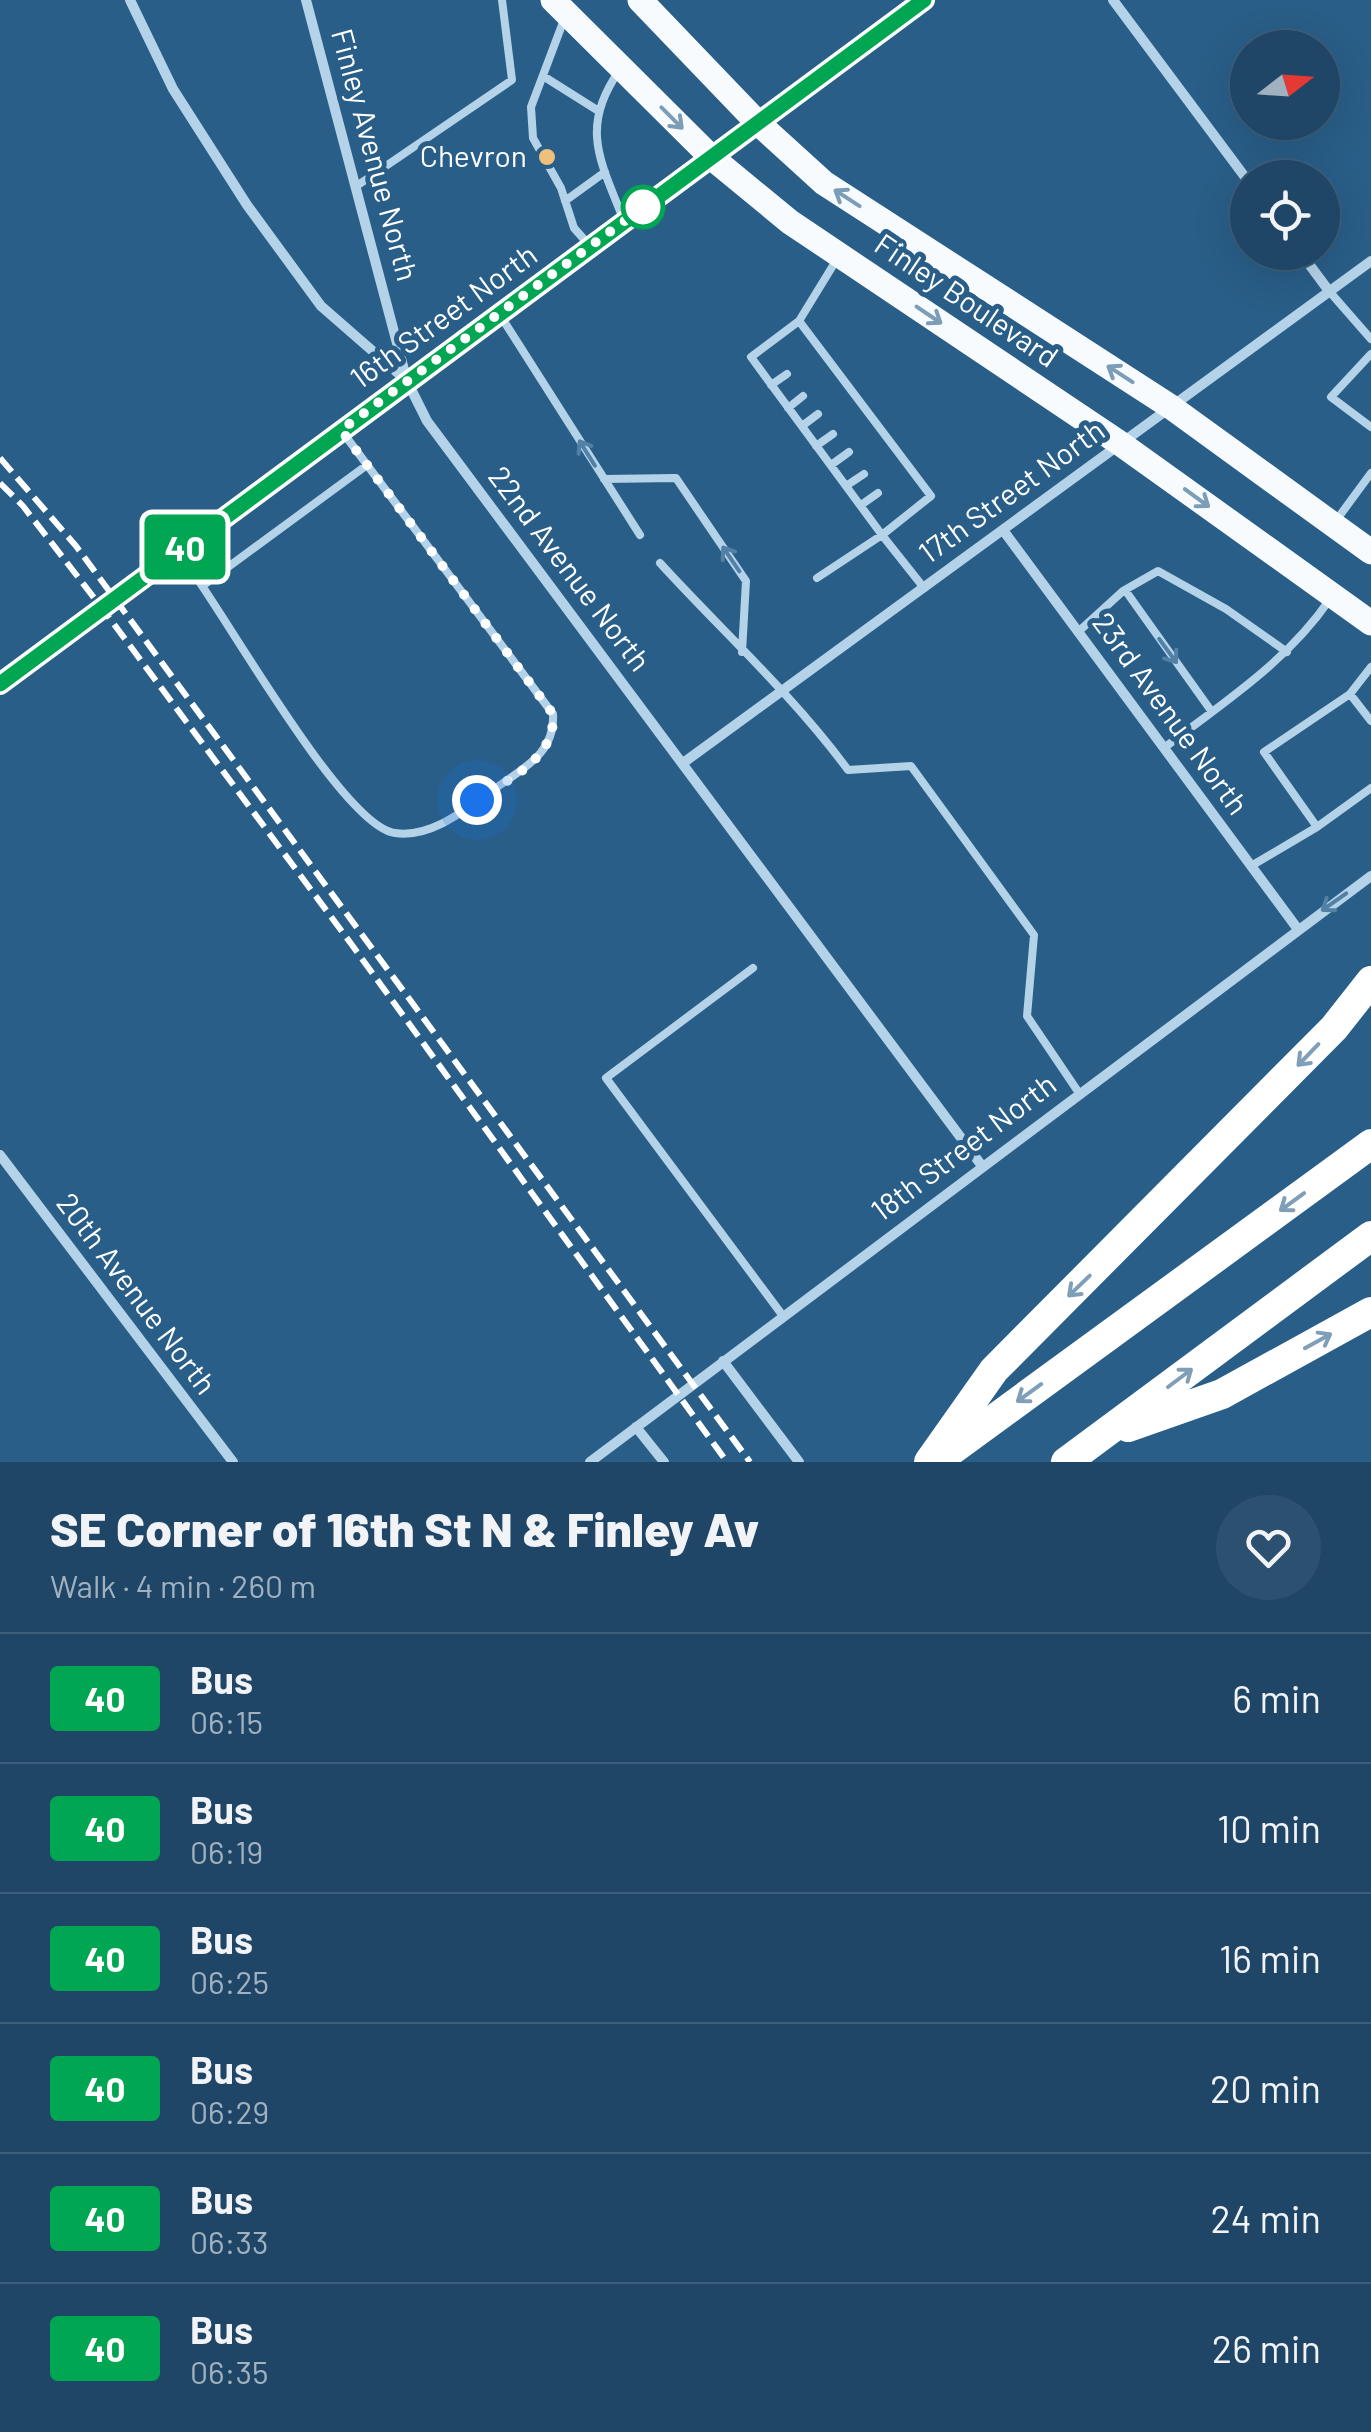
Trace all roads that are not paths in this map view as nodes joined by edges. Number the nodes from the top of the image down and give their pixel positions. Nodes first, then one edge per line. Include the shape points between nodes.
1 (130, 0) edge
2 (306, 0) edge
3 (502, 0) edge
4 (640, 0) edge
5 (924, 0) edge
6 (1113, 0) edge
7 (559, 7) edge
8 (621, 68) junction
9 (542, 76) junction
10 (597, 110) junction
11 (758, 122) junction
12 (711, 157) junction
13 (1232, 160) edge
14 (605, 172) junction
15 (358, 185) junction
16 (565, 201) junction
17 (624, 221) junction
18 (590, 246) junction
19 (839, 255) junction
20 (1371, 261) edge
21 (1313, 270) edge
22 (1329, 291) junction
23 (498, 314) junction
24 (799, 321) junction
25 (1371, 339) edge
26 (820, 350) junction
27 (1371, 354) edge
28 (810, 358) dead end
29 (836, 371) junction
30 (787, 374) dead end
31 (825, 379) dead end
32 (407, 381) junction
33 (771, 385) junction
34 (850, 390) junction
35 (803, 396) dead end
36 (840, 398) dead end
37 (1171, 407) junction
38 (788, 408) junction
39 (866, 410) junction
40 (818, 414) dead end
41 (854, 418) dead end
42 (802, 426) junction
43 (1371, 427) edge
44 (880, 428) junction
45 (341, 430) junction
46 (833, 434) dead end
47 (868, 437) dead end
48 (1121, 444) junction
49 (816, 446) junction
50 (896, 450) junction
51 (849, 452) dead end
52 (884, 459) dead end
53 (368, 465) junction
54 (831, 466) junction
55 (910, 469) junction
56 (864, 474) dead end
57 (1371, 474) edge
58 (899, 477) dead end
59 (604, 479) junction
60 (846, 486) junction
61 (878, 493) dead end
62 (861, 505) junction
63 (1332, 525) junction
64 (1003, 530) junction
65 (640, 534) dead end
66 (882, 534) junction
67 (178, 552) junction
68 (1371, 552) edge
69 (660, 562) dead end
70 (817, 578) dead end
71 (204, 584) junction
72 (924, 588) junction
73 (1125, 590) junction
74 (1333, 596) junction
75 (1371, 623) edge
76 (1078, 632) junction
77 (742, 652) junction
78 (1287, 652) junction
79 (1371, 667) edge
80 (0, 684) edge
81 (784, 689) junction
82 (1350, 694) junction
83 (1212, 712) junction
84 (1371, 721) edge
85 (1164, 748) junction
86 (683, 764) junction
87 (1371, 788) edge
88 (1317, 827) junction
89 (1251, 866) junction
90 (1371, 876) edge
91 (1297, 928) junction
92 (753, 968) dead end
93 (1371, 981) edge
94 (1079, 1092) junction
95 (1371, 1144) edge
96 (0, 1156) edge
97 (982, 1166) junction
98 (1371, 1236) edge
99 (1371, 1312) edge
100 (783, 1316) junction
101 (723, 1361) junction
102 (636, 1427) junction
103 (1102, 1436) junction
104 (233, 1462) edge
105 (590, 1462) edge
106 (664, 1462) edge
107 (799, 1462) edge
108 (932, 1462) edge
109 (1066, 1462) edge

1 - 32 street, 22nd Avenue North via 172,89 246,206 321,306
2 - 15 street, Finley Avenue North
3 - 15 lane via 512,80
4 - 11 main road, Finley Boulevard
5 - 11 street, 16th Street North
6 - 13 street
7 - 8 main road, Finley Boulevard
7 - 9 lane
8 - 10 lane
8 -> 12 main road, Finley Boulevard
9 - 10 lane
9 - 16 lane via 531,106 533,138
10 - 14 lane
11 - 12 street, 16th Street North
37 -> 11 main road, Finley Boulevard via 824,183
12 - 17 street, 16th Street North
12 - 19 main road, Finley Boulevard
14 - 16 lane
14 - 17 lane
15 - 32 street, Finley Avenue North
16 - 18 lane via 574,228
17 - 18 street, 16th Street North
18 - 23 street, 16th Street North
19 - 24 lane
19 -> 48 main road, Finley Boulevard
20 - 22 street, 17th Street North
21 - 22 street
22 - 25 lane
22 - 37 street, 17th Street North
23 - 32 street, 16th Street North
59 -> 23 lane
24 - 26 lane
24 - 33 lane via 751,357
26 - 28 lane
26 - 29 lane
27 - 43 lane via 1330,397
29 - 31 lane
29 - 34 lane
30 - 33 lane
32 - 45 street, 16th Street North
32 - 86 street, 22nd Avenue North via 428,421
33 - 38 lane
34 - 36 lane
34 - 39 lane
35 - 38 lane
37 - 48 street, 17th Street North
37 - 63 main road, Finley Boulevard
38 - 42 lane
39 - 41 lane
39 - 44 lane
40 - 42 lane
42 - 49 lane
44 - 47 lane
44 - 50 lane
45 - 53 lane
45 - 67 street, 16th Street North
46 - 49 lane
48 - 64 street, 17th Street North
48 -> 74 main road, Finley Boulevard
49 - 54 lane
50 - 52 lane
50 - 55 lane
51 - 54 lane
53 - 71 lane
53 - 71 lane via 553,714 554,730 533,762 430,828 396,834 376,827 234,639
54 - 60 lane
55 - 58 lane
55 - 66 lane via 931,496
56 - 60 lane
57 - 63 lane
59 - 65 lane
77 -> 59 lane via 746,580 676,478
60 - 62 lane
61 - 62 lane
62 - 66 lane
63 - 68 main road, Finley Boulevard
64 - 72 street, 17th Street North
64 - 76 street, 23rd Avenue North
66 - 70 lane
66 - 72 lane
67 - 71 lane
67 - 80 street, 16th Street North
69 - 77 lane
72 - 81 street, 17th Street North
73 - 76 lane
73 - 78 lane via 1158,570
73 -> 83 lane
74 - 75 main road, Finley Boulevard
74 - 78 lane
76 - 85 street, 23rd Avenue North
77 - 81 lane
78 - 83 lane
79 - 82 lane
81 - 86 street, 17th Street North
81 - 94 lane via 848,770 910,766 989,873 1034,935 1027,1016
82 - 84 lane
82 - 88 lane via 1264,752
83 - 85 lane
85 - 89 street, 23rd Avenue North
86 - 97 street, 22nd Avenue North
87 - 88 lane
88 - 89 lane
89 - 91 street, 23rd Avenue North
90 -> 91 street, 18th Street North
91 - 94 street, 18th Street North
92 - 100 lane via 606,1078
93 -> 108 highway via 1334,1028 994,1370
94 - 97 street, 18th Street North
95 -> 108 highway
96 - 104 street, 20th Avenue North
97 - 100 street, 18th Street North
103 -> 98 highway
103 -> 99 highway via 1222,1394
100 - 101 street, 18th Street North
101 - 102 street, 18th Street North
101 - 107 street
102 - 105 street, 18th Street North
102 - 106 street
103 - 109 highway

